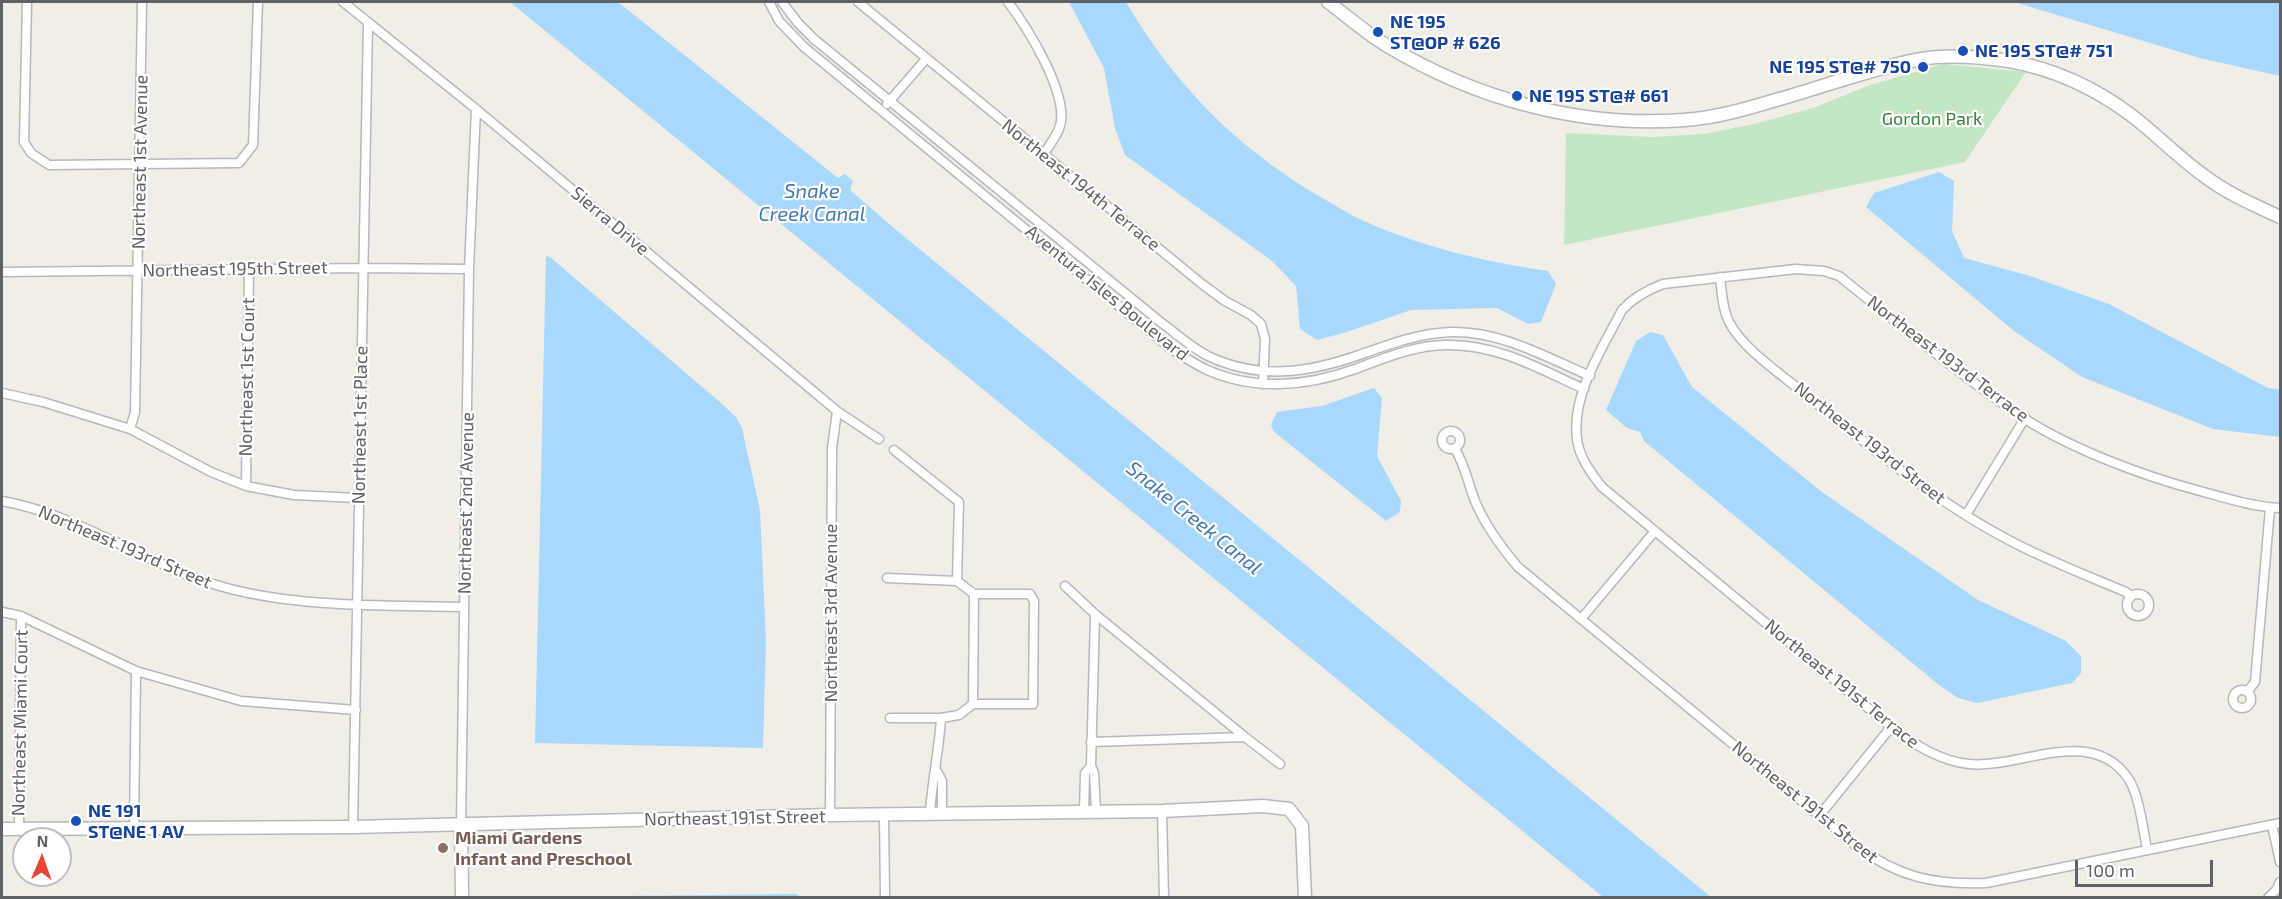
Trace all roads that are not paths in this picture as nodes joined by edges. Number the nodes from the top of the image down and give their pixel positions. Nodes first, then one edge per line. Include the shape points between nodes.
1 (27, 2) edge
2 (142, 2) edge
3 (258, 2) edge
4 (343, 2) edge
5 (769, 2) edge
6 (782, 2) edge
7 (858, 2) edge
8 (1008, 2) edge
9 (1328, 2) edge
10 (368, 23) junction
11 (926, 59) junction
12 (890, 101) junction
13 (476, 109) junction
14 (882, 110) junction
15 (1044, 154) junction
16 (140, 165) junction
17 (2280, 217) edge
18 (364, 268) junction
19 (249, 269) junction
20 (469, 269) junction
21 (138, 270) junction
22 (1824, 271) joint
23 (2, 272) edge
24 (1720, 277) junction
25 (1263, 370) junction
26 (1590, 376) junction
27 (1263, 384) junction
28 (1584, 389) junction
29 (2, 393) edge
30 (837, 411) junction
31 (2025, 418) junction
32 (129, 429) junction
33 (879, 439) dead end
34 (1455, 448) dead end
35 (894, 450) dead end
36 (246, 486) junction
37 (358, 498) junction
38 (2, 501) edge
39 (2270, 508) junction
40 (2280, 508) edge
41 (1966, 515) junction
42 (1654, 531) junction
43 (887, 578) dead end
44 (957, 580) junction
45 (1065, 586) dead end
46 (974, 594) junction
47 (2131, 596) dead end
48 (356, 604) junction
49 (464, 606) junction
50 (2, 612) edge
51 (1095, 614) junction
52 (21, 616) junction
53 (1581, 619) junction
54 (136, 671) junction
55 (2247, 692) dead end
56 (973, 704) junction
57 (356, 710) junction
58 (890, 718) dead end
59 (940, 718) junction
60 (1891, 727) junction
61 (1245, 737) junction
62 (1091, 742) junction
63 (1280, 764) dead end
64 (1090, 811) junction
65 (1162, 811) junction
66 (936, 813) junction
67 (830, 815) junction
68 (884, 815) junction
69 (1820, 815) junction
70 (461, 824) junction
71 (2276, 824) edge
72 (19, 827) edge
73 (353, 827) junction
74 (134, 828) junction
75 (72, 829) edge
76 (2147, 849) junction
77 (2280, 862) edge
78 (2280, 882) edge
79 (462, 897) edge
80 (885, 897) edge
81 (1164, 897) edge
82 (1305, 897) edge
83 (2268, 897) edge

1 - 16 street via 24,142 31,153 49,165
2 - 16 street, Northeast 1st Avenue
3 - 16 street via 253,145 239,163
4 - 10 street, Sierra Drive
5 - 14 street, Aventura Isles Boulevard via 791,34
6 - 12 street, Aventura Isles Boulevard via 814,39
7 - 11 street, Northeast 194th Terrace
8 - 15 street via 1039,51 1060,108 1061,122
9 - 17 street via 1384,44 1459,82 1522,104 1574,116 1686,120 1740,111 1922,59 2007,61 2049,70 2088,87 2130,115 2204,177
10 - 13 street, Sierra Drive
10 - 18 street, Northeast 1st Place
11 - 12 street
11 - 15 street, Northeast 194th Terrace
12 - 14 street
12 - 25 street, Aventura Isles Boulevard via 1163,324 1207,355 1243,368
13 - 20 street, Northeast 2nd Avenue
13 - 30 street, Sierra Drive
14 - 27 street, Aventura Isles Boulevard via 1170,348 1204,369 1238,381
15 - 25 street, Northeast 194th Terrace via 1202,284 1261,324 1265,339
16 - 21 street, Northeast 1st Avenue
18 - 19 street, Northeast 195th Street
18 - 20 street, Northeast 195th Street
18 - 37 street, Northeast 1st Place
19 - 21 street, Northeast 195th Street
19 - 36 street, Northeast 1st Court
20 - 49 street, Northeast 2nd Avenue
21 - 23 street, Northeast 195th Street
21 - 32 street, Northeast 1st Avenue via 135,412
22 - 24 street, Northeast 191st Terrace via 1796,269
22 - 31 street, Northeast 193rd Terrace via 1839,276
24 - 26 street, Northeast 191st Terrace via 1663,284 1630,302 1622,310
24 - 41 street, Northeast 193rd Street via 1724,306 1739,337 1910,479
25 - 26 street, Aventura Isles Boulevard via 1312,369 1406,338 1453,332 1503,339
25 - 27 street, Northeast 194th Terrace
26 - 28 street, Northeast 191st Terrace
27 - 28 street, Aventura Isles Boulevard via 1311,382 1423,347 1447,345 1481,347 1507,354
28 - 42 street, Northeast 191st Terrace via 1578,410 1579,450 1602,488
29 - 32 street
30 - 33 street, Sierra Drive
30 - 67 street, Northeast 3rd Avenue via 832,448
31 - 39 street, Northeast 193rd Terrace via 2065,440 2160,480
31 - 41 street
32 - 36 street
34 - 53 street, Northeast 191st Street via 1464,462 1475,501 1504,551
35 - 44 street via 959,502
36 - 37 street via 294,495
37 - 48 street, Northeast 1st Place
38 - 48 street, Northeast 193rd Street via 81,525 167,568 223,587 272,598
39 - 40 street, Northeast 193rd Terrace
39 - 55 street via 2255,682
41 - 47 street, Northeast 193rd Street via 2006,539
42 - 53 street
42 - 60 street, Northeast 191st Terrace
43 - 44 street
44 - 46 street
45 - 51 street
46 - 56 street
46 - 56 street via 1030,594 1034,601 1034,635 1033,704
48 - 49 street, Northeast 193rd Street
48 - 57 street, Northeast 1st Place
49 - 70 street, Northeast 2nd Avenue
50 - 52 street
51 - 61 street
51 - 62 street
52 - 54 street
52 - 72 street, Northeast Miami Court
53 - 69 street, Northeast 191st Street
54 - 57 street via 241,701
54 - 74 street
56 - 59 street via 959,715
57 - 73 street, Northeast 1st Place
58 - 59 street
59 - 66 street via 932,781
60 - 69 street
60 - 76 street, Northeast 191st Terrace via 1933,754 1968,764 2014,761 2064,750 2100,756 2118,766 2129,779
61 - 62 street
61 - 63 street
62 - 64 street via 1091,766 1085,773
64 - 65 street, Northeast 191st Street
64 - 66 street, Northeast 191st Street
65 - 81 street
65 - 82 street, Northeast 191st Street via 1288,808 1302,826
66 - 68 street, Northeast 191st Street
67 - 68 street, Northeast 191st Street
67 - 70 street, Northeast 191st Street
68 - 80 street
69 - 76 street, Northeast 191st Street via 1855,845 1891,868 1947,884 1986,884
70 - 73 street, Northeast 191st Street
70 - 79 street, Northeast 2nd Avenue
71 - 76 street, Northeast 191st Street
71 - 77 street
73 - 74 street, Northeast 191st Street
74 - 75 street, Northeast 191st Street
78 - 83 street

